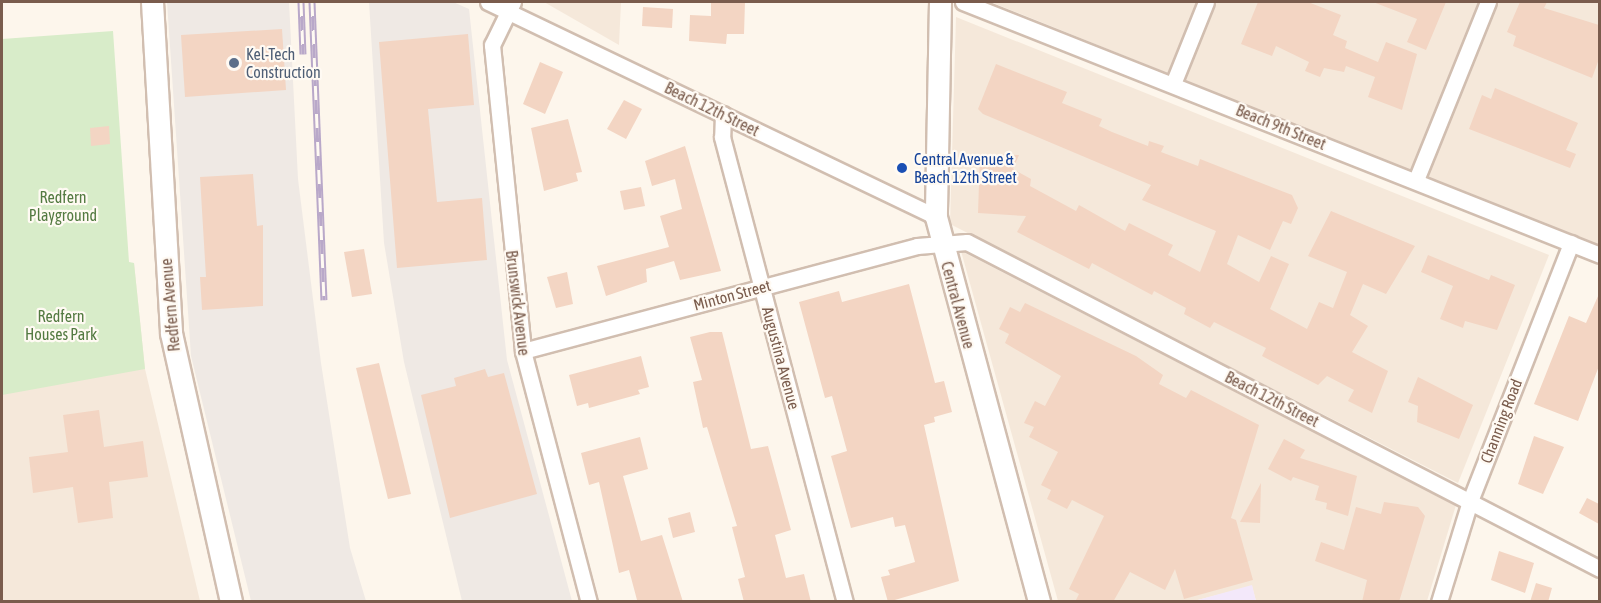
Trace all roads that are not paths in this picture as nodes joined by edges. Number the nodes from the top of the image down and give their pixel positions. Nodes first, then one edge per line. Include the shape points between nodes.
1 (152, 2) edge
2 (488, 2) edge
3 (940, 2) edge
4 (963, 2) edge
5 (1206, 2) edge
6 (1488, 2) edge
7 (510, 6) edge
8 (1173, 84) junction
9 (723, 114) junction
10 (1416, 180) junction
11 (936, 217) junction
12 (1571, 243) junction
13 (942, 244) junction
14 (1599, 255) edge
15 (762, 286) junction
16 (523, 351) junction
17 (1470, 501) junction
18 (1599, 569) edge
19 (231, 602) edge
20 (589, 602) edge
21 (845, 602) edge
22 (1039, 602) edge
23 (1439, 602) edge

1 - 19 street, Redfern Avenue via 171,333
2 - 7 street, Beach 12th Street
3 - 11 street, Central Avenue
4 - 8 street, Beach 9th Street
5 - 8 street
6 - 10 street
7 - 9 street, Beach 12th Street
7 - 16 street, Brunswick Avenue via 492,45
8 - 10 street, Beach 9th Street
9 - 11 street, Beach 12th Street
9 - 15 street, Augustina Avenue via 722,137
10 - 12 street, Beach 9th Street
11 - 13 street, Central Avenue
12 - 14 street, Beach 9th Street
12 - 17 street, Channing Road
13 - 15 street, Minton Street via 917,246
13 - 17 street, Beach 12th Street via 966,242
13 - 22 street, Central Avenue
15 - 16 street, Minton Street
15 - 21 street, Augustina Avenue
16 - 20 street, Brunswick Avenue
17 - 18 street, Beach 12th Street
17 - 23 street, Channing Road

